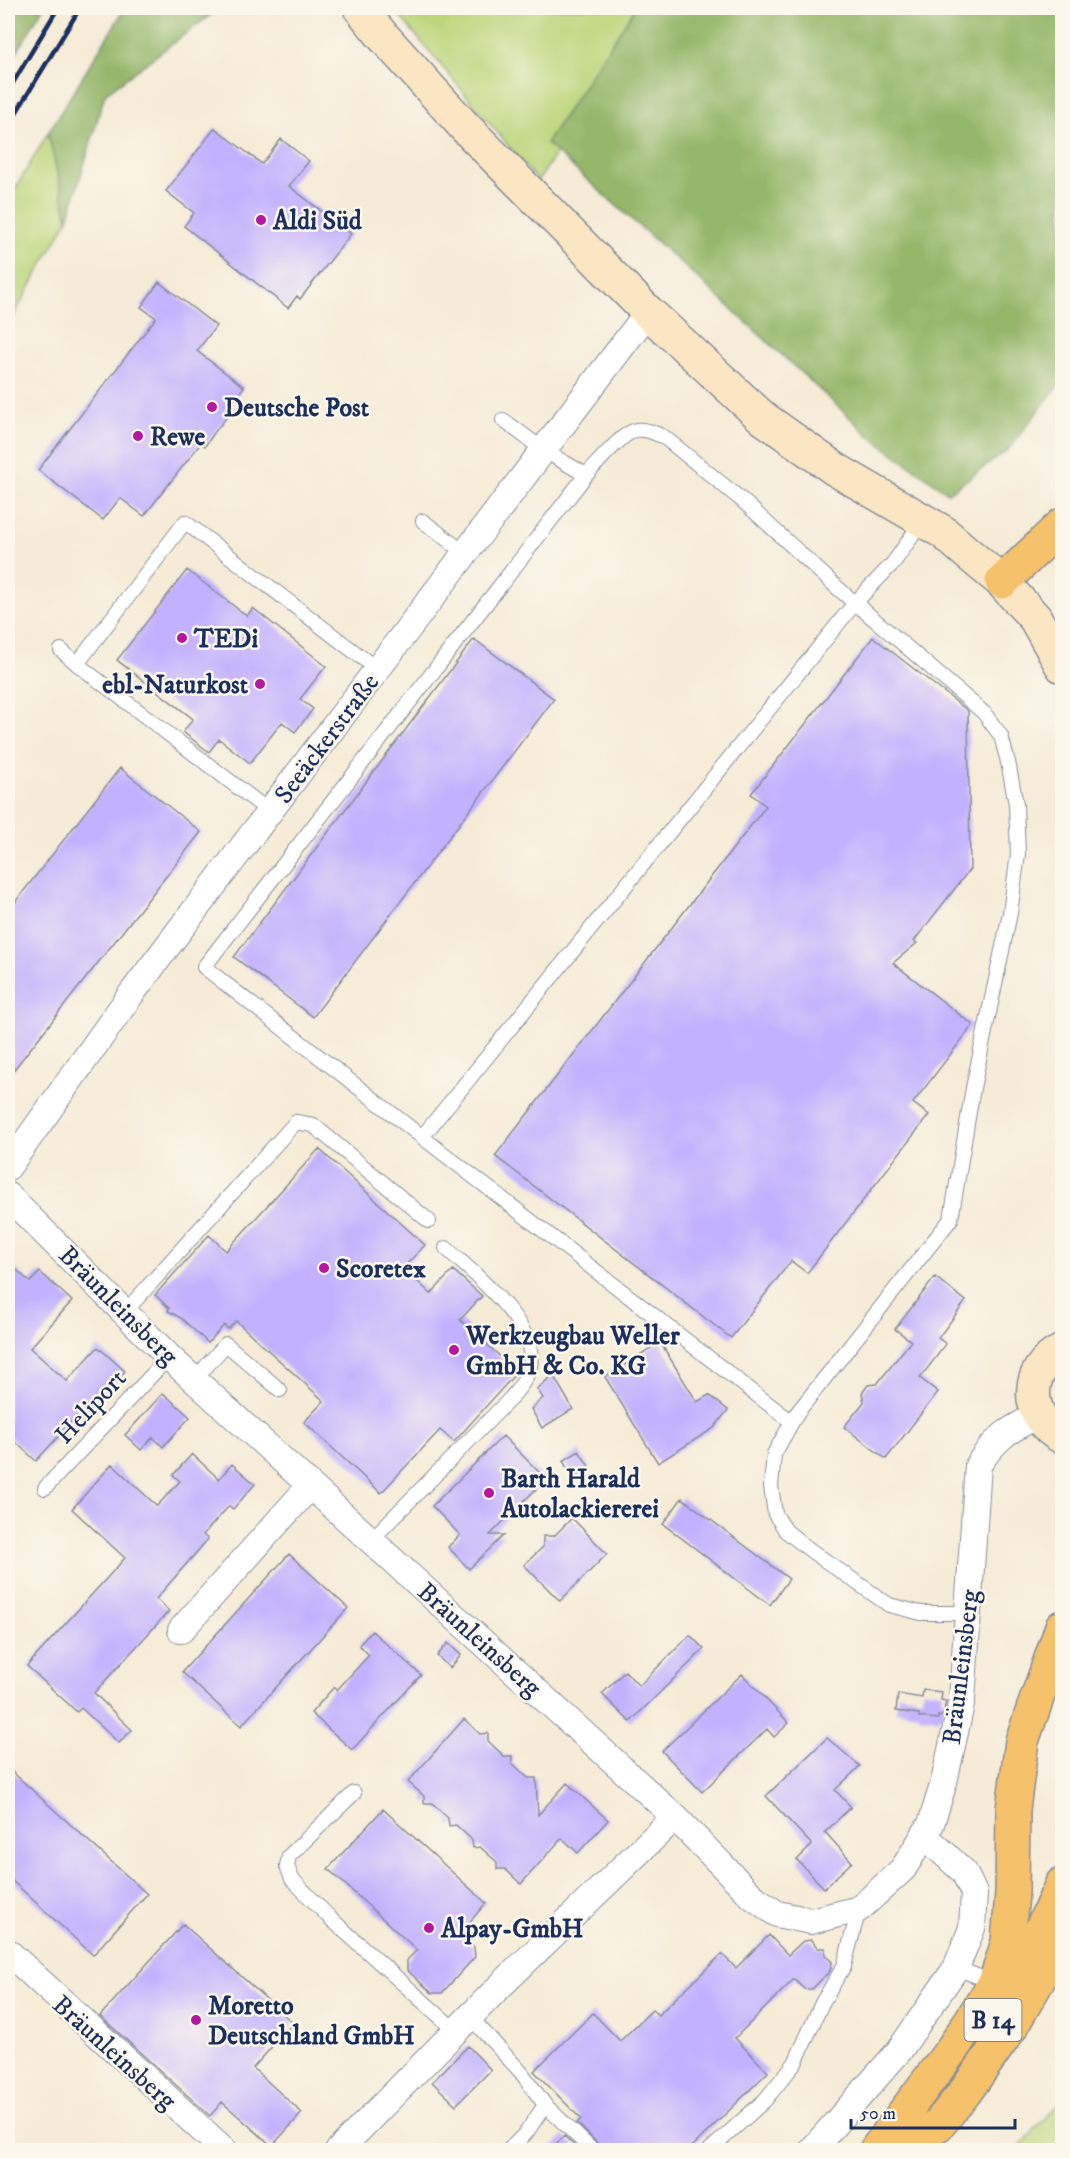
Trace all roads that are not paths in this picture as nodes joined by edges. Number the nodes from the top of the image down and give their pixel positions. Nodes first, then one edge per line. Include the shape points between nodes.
1 (360, 8) edge
2 (648, 312) junction
3 (503, 420) dead end
4 (545, 451) junction
5 (586, 475) junction
6 (923, 520) junction
7 (423, 521) dead end
8 (1062, 525) edge
9 (466, 554) junction
10 (1002, 582) junction
11 (855, 603) junction
12 (61, 650) dead end
13 (77, 664) junction
14 (1062, 666) edge
15 (378, 670) junction
16 (270, 812) junction
17 (422, 1137) junction
18 (8, 1167) edge
19 (8, 1196) edge
20 (429, 1221) dead end
21 (446, 1248) dead end
22 (124, 1313) junction
23 (1062, 1351) edge
24 (169, 1357) junction
25 (195, 1379) junction
26 (280, 1390) dead end
27 (1038, 1414) junction
28 (792, 1422) junction
29 (1062, 1437) edge
30 (310, 1486) junction
31 (45, 1488) dead end
32 (371, 1540) junction
33 (968, 1613) junction
34 (1062, 1627) edge
35 (181, 1630) dead end
36 (354, 1793) dead end
37 (675, 1817) junction
38 (924, 1835) junction
39 (1062, 1884) edge
40 (859, 1909) junction
41 (1062, 1939) edge
42 (8, 1952) edge
43 (956, 1968) junction
44 (995, 1983) junction
45 (463, 2024) junction
46 (545, 2105) junction
47 (894, 2149) edge
48 (224, 2151) edge
49 (339, 2151) edge
50 (509, 2151) edge
51 (592, 2151) edge
52 (710, 2151) edge
53 (812, 2151) edge

1 - 2 main road via 464,126
2 - 4 street, Seeäckerstraße
2 - 6 main road via 763,418 835,469
3 - 4 lane
4 - 5 lane
4 - 9 street, Seeäckerstraße
5 - 11 lane via 634,430 650,430 743,501
5 - 17 lane via 204,967
6 - 10 main road
6 - 11 lane via 894,562
7 - 9 lane
8 - 10 main road
9 - 15 street, Seeäckerstraße
10 - 14 main road via 1035,618
11 - 17 lane
11 - 28 lane via 984,713 1001,736 1016,804 1018,855 951,1220
12 - 13 lane
13 - 15 lane via 185,522
13 - 16 lane
15 - 16 street, Seeäckerstraße
16 - 18 street, Seeäckerstraße via 132,993
17 - 28 lane
19 - 22 street, Bräunleinsberg
20 - 22 lane via 313,1125 296,1122
21 - 32 lane via 510,1311 525,1335 531,1363 511,1398
22 - 24 street, Bräunleinsberg
23 - 27 main road via 1046,1361 1036,1378 1032,1396
24 - 25 street, Bräunleinsberg
24 - 31 lane, Heliport
25 - 26 lane via 226,1344
25 - 30 street, Bräunleinsberg
27 - 29 main road
27 - 33 street, Bräunleinsberg via 1005,1432 978,1465
28 - 33 lane via 774,1454 771,1486 775,1514 786,1531 889,1605 921,1613
30 - 32 street, Bräunleinsberg
30 - 35 street
32 - 37 street, Bräunleinsberg
33 - 38 street, Bräunleinsberg via 962,1700 944,1782
34 - 44 main road via 1022,1741 1013,1809 1008,1942
36 - 45 lane via 289,1856 287,1866 292,1879 330,1918
37 - 40 street, Bräunleinsberg via 752,1896 777,1914 811,1921
37 - 45 street
38 - 40 street, Bräunleinsberg via 903,1869
38 - 43 street via 964,1872 974,1893 972,1928
39 - 47 main road, B 14 via 1003,2004 962,2070
40 - 52 lane via 844,1966 795,2063 765,2100
41 - 47 main road via 1011,2027 966,2092 939,2124
42 - 48 street, Bräunleinsberg
43 - 44 lane
43 - 53 street via 899,2051
44 - 47 main road
45 - 46 lane via 521,2072
45 - 49 street
46 - 50 lane
46 - 51 lane

